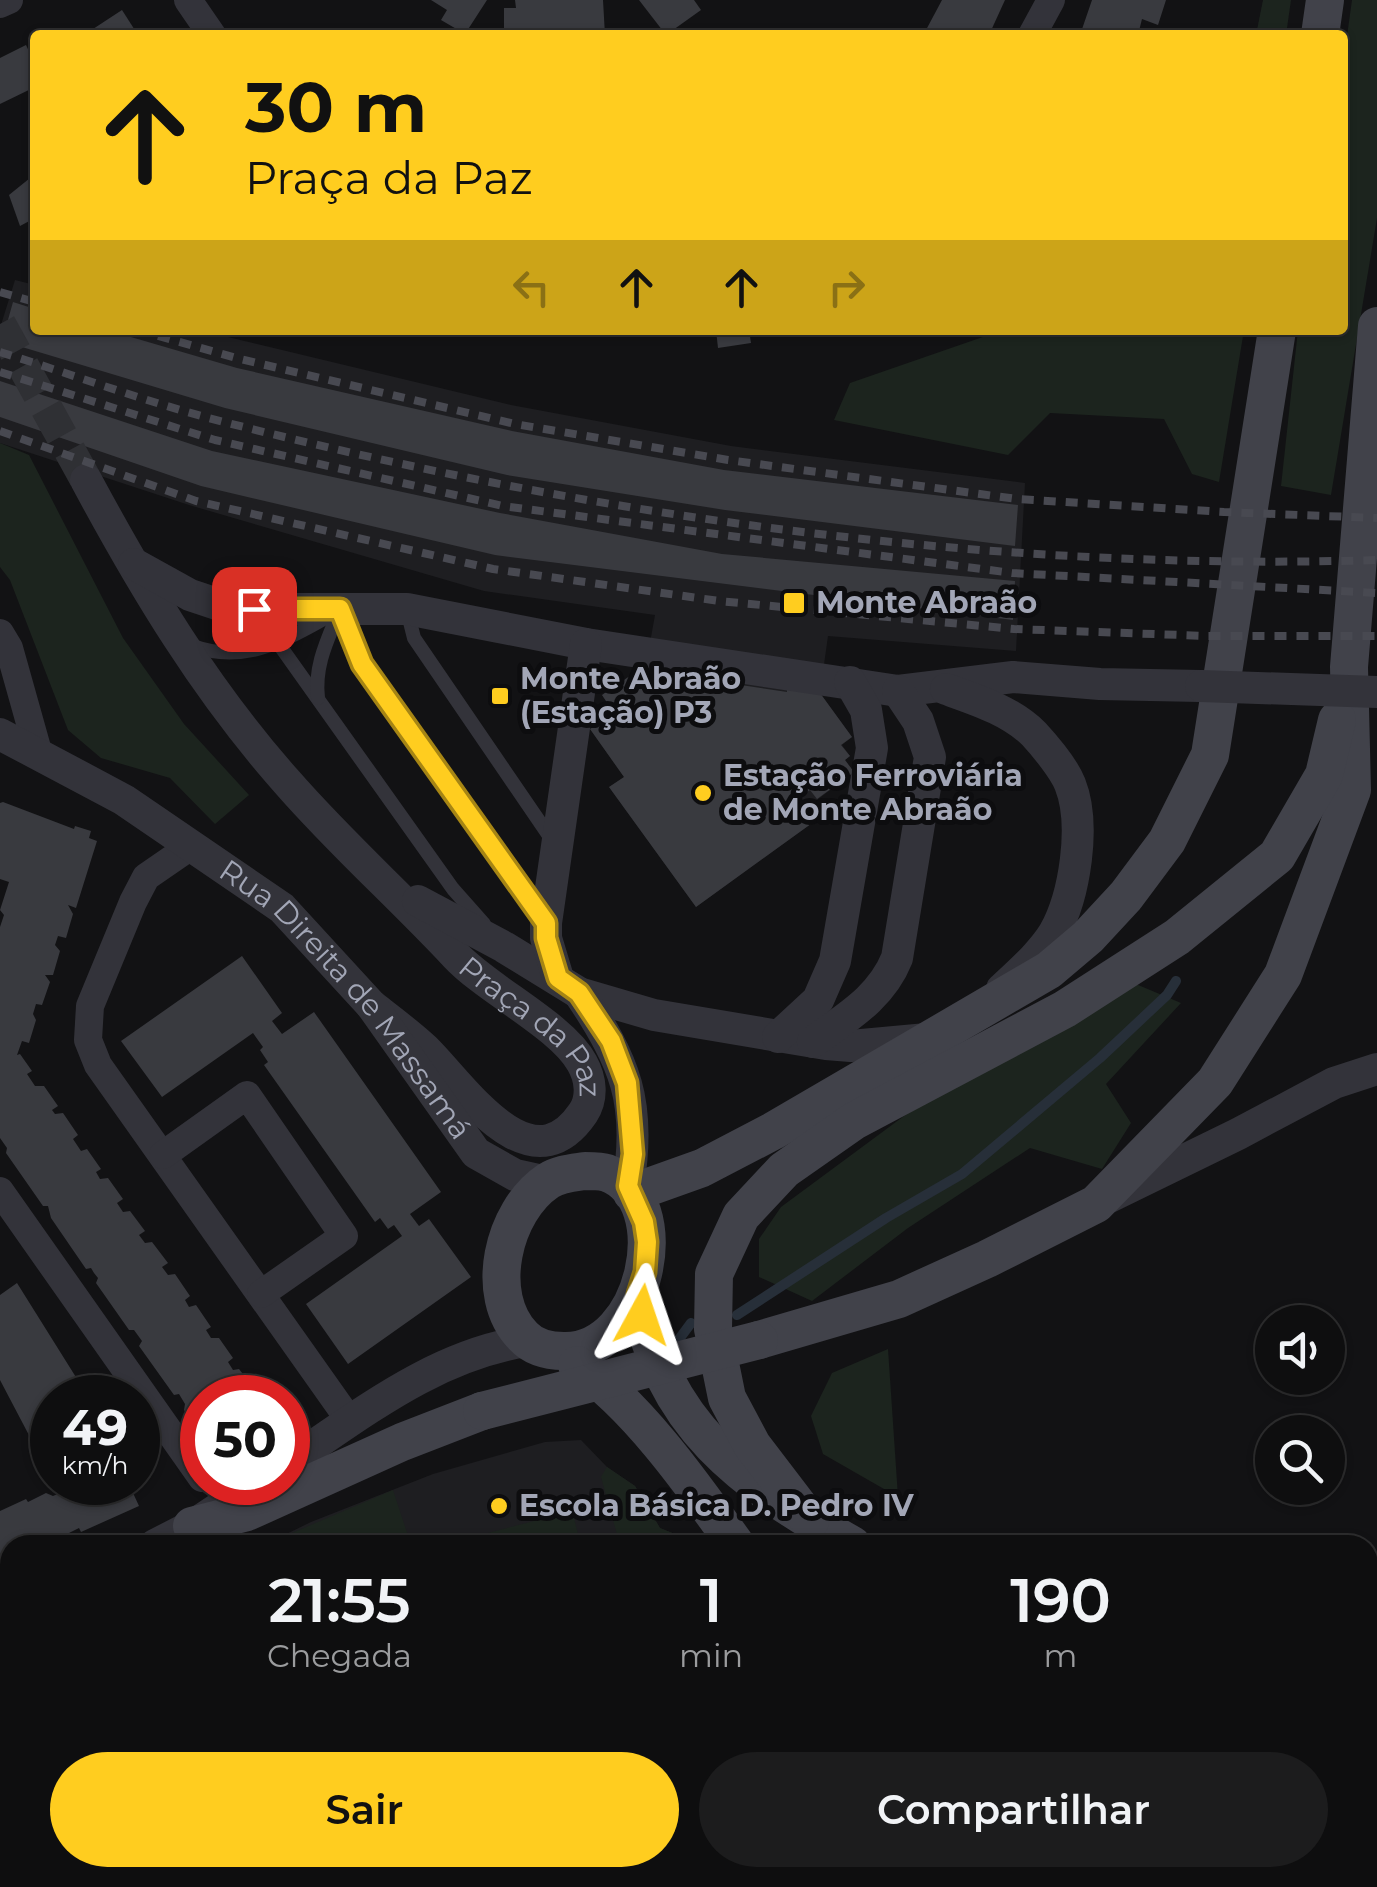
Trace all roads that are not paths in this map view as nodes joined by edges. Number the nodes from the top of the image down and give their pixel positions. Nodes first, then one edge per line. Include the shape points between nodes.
1 (9, 0) edge
2 (188, 0) edge
3 (1050, 0) edge
4 (1325, 0) edge
5 (0, 4) edge
6 (209, 30) edge
7 (1035, 30) edge
8 (1321, 30) edge
9 (1377, 326) edge
10 (1276, 335) edge
11 (86, 480) tunnel mouth
12 (130, 562) junction
13 (217, 604) junction
14 (340, 609) junction
15 (406, 609) junction
16 (0, 633) edge
17 (178, 641) junction
18 (278, 643) junction
19 (586, 644) junction
20 (1363, 680) edge
21 (850, 682) junction
22 (942, 687) junction
23 (898, 690) junction
24 (318, 699) junction
25 (0, 734) edge
26 (39, 755) junction
27 (191, 846) junction
28 (557, 848) junction
29 (392, 887) junction
30 (546, 923) junction
31 (504, 947) junction
32 (568, 986) junction
33 (372, 1006) junction
34 (981, 1009) junction
35 (778, 1037) junction
36 (928, 1039) junction
37 (813, 1042) junction
38 (1377, 1068) edge
39 (162, 1156) junction
40 (547, 1182) junction
41 (630, 1190) junction
42 (0, 1191) edge
43 (1096, 1204) junction
44 (261, 1294) junction
45 (638, 1294) junction
46 (540, 1346) junction
47 (350, 1422) junction
48 (310, 1448) edge
49 (208, 1508) edge
50 (810, 1521) junction
51 (169, 1535) edge
52 (729, 1535) edge
53 (834, 1535) edge

1 - 5 street
2 - 6 street
3 - 7 street
4 - 8 main road
9 - 20 main road
10 - 34 main road via 1210,755 1167,841 1126,896 1049,970
11 - 12 street
12 - 13 street, Praça da Paz
12 - 17 street
13 - 14 street, Praça da Paz
13 - 18 lane, Praça da Paz
14 - 15 street, Praça da Paz
14 - 18 lane, Praça da Paz
14 - 24 lane via 320,659
14 - 30 lane, Praça da Paz via 362,664
15 - 19 street, Praça da Paz
15 - 28 lane via 414,638
16 - 26 street
17 - 18 lane, Praça da Paz via 228,654
17 - 29 street via 286,782
18 - 24 lane, Praça da Paz
19 - 21 street, Praça da Paz
19 - 28 street, Praça da Paz
20 - 22 street, Praça da Paz, bridge via 1201,686 1013,677
20 - 43 main road via 1352,790 1284,975 1215,1082
20 - 50 main road via 1324,774 1277,856 1176,937 1065,1009 854,1121 784,1170 741,1216 714,1274 713,1329 727,1398 752,1446
21 - 23 street, Praça da Paz
21 - 35 street via 866,710 872,748 835,961 818,1000
22 - 23 street, Praça da Paz
22 - 34 street via 994,707 1033,734 1070,784 1078,836 1078,860 1052,937
23 - 37 street via 930,756 897,958 871,1000
24 - 31 lane, Praça da Paz via 453,888
25 - 26 street, Rua Direita de Massamá
26 - 27 street, Rua Direita de Massamá via 124,800
27 - 33 street, Rua Direita de Massamá via 282,908
27 - 39 street via 146,877 90,1006 88,1040 98,1065
28 - 30 street, Praça da Paz
29 - 31 street, Praça da Paz
29 - 33 street, Praça da Paz via 470,970 568,1045 590,1083 588,1105 562,1134 540,1142 509,1133
30 - 32 street, Praça da Paz
31 - 32 street, Praça da Paz
32 - 35 street, Praça da Paz via 654,1015
32 - 41 street, Praça da Paz via 611,1041 627,1083
33 - 40 street, Rua Direita de Massamá via 476,1153
34 - 36 main road
35 - 37 street, Praça da Paz
36 - 37 street, Praça da Paz
36 - 41 main road via 720,1158
38 - 43 street via 1334,1083
39 - 44 street
39 - 44 street via 247,1095 344,1236
40 - 41 main road via 584,1170 608,1173
40 - 46 main road via 520,1210 509,1234 501,1287 508,1316
41 - 45 main road via 647,1242
42 - 49 street
43 - 49 main road, bridge via 900,1298 482,1411 247,1512
44 - 47 street
45 - 46 main road via 606,1337 576,1351
45 - 50 main road via 664,1380 698,1430 737,1472
46 - 47 street via 497,1346 444,1365
46 - 52 main road via 589,1373 617,1398
47 - 48 street
49 - 51 street
50 - 53 main road

